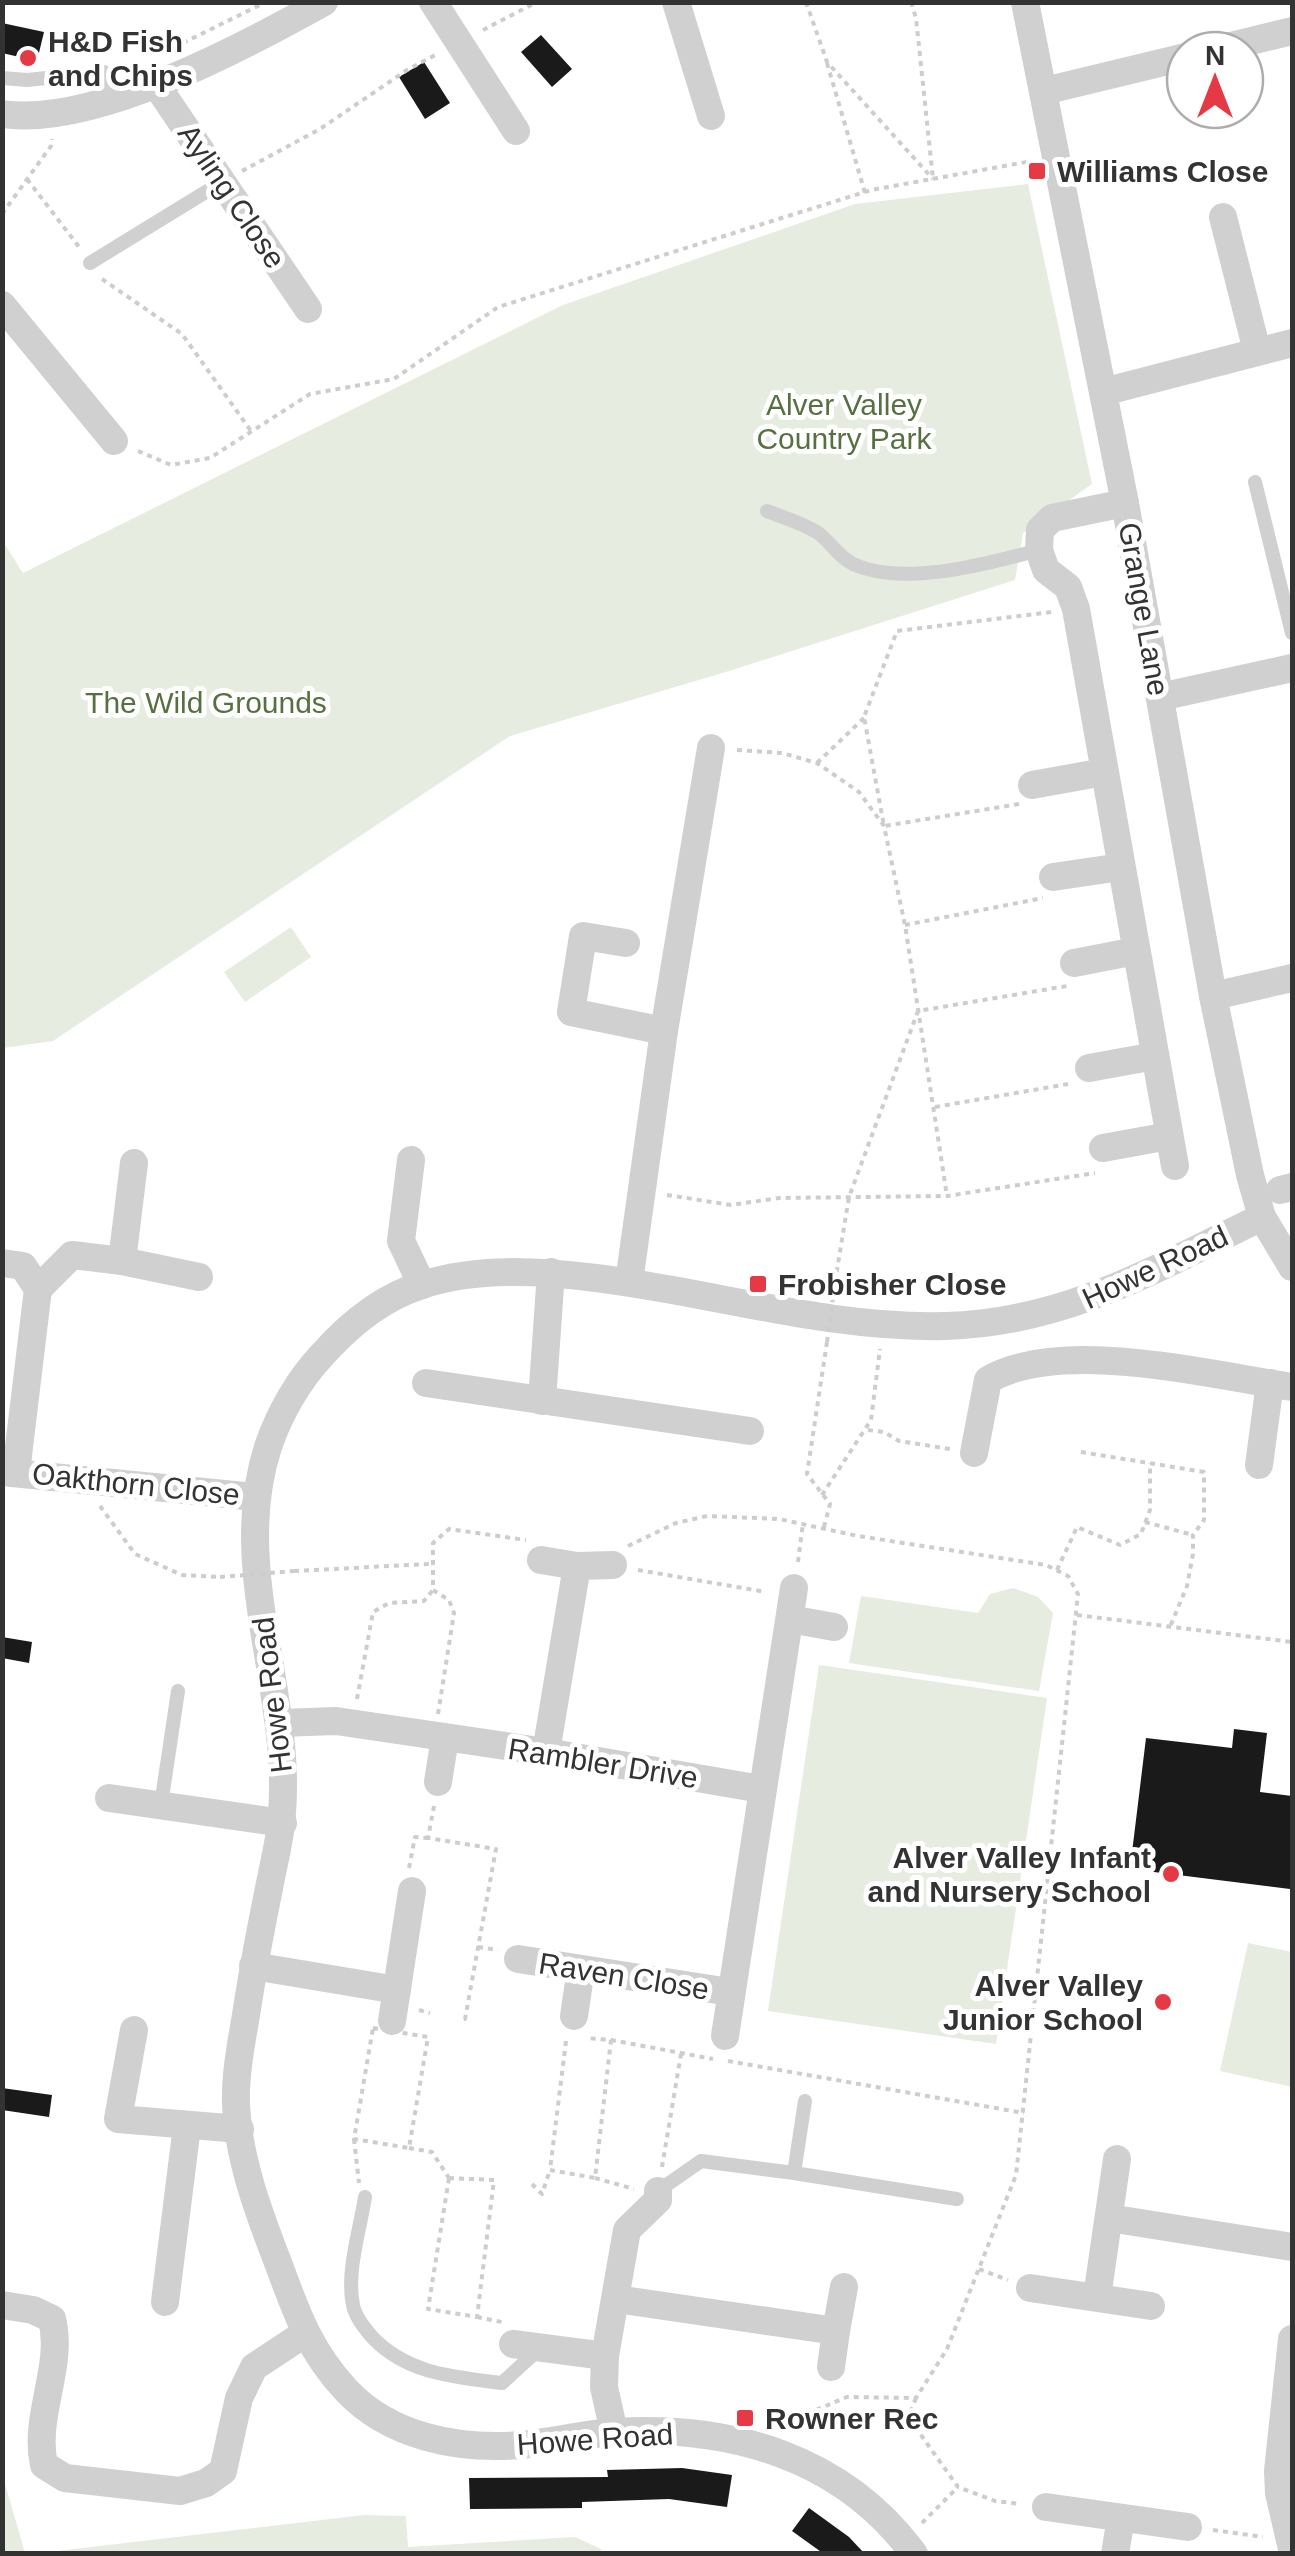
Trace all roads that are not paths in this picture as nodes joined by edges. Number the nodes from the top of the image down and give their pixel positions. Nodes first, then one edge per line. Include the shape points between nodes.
1 (324, 2) edge
2 (433, 2) edge
3 (676, 2) edge
4 (1024, 2) edge
5 (1292, 31) edge
6 (1265, 38) edge
7 (1165, 62) edge
8 (2, 78) edge
9 (155, 83) junction
10 (1044, 90) junction
11 (118, 97) junction
12 (2, 114) edge
13 (711, 116) dead end
14 (516, 132) dead end
15 (222, 182) junction
16 (1224, 217) dead end
17 (90, 263) road end
18 (2, 305) edge
19 (308, 309) dead end
20 (1292, 343) edge
21 (1257, 351) junction
22 (1103, 392) junction
23 (114, 440) road end
24 (1254, 482) dead end
25 (1125, 503) junction
26 (767, 512) dead end
27 (1039, 550) junction
28 (1292, 633) edge
29 (1292, 668) edge
30 (1160, 697) junction
31 (711, 748) road end
32 (1104, 772) junction
33 (1032, 785) road end
34 (1121, 866) junction
35 (1053, 878) road end
36 (626, 943) dead end
37 (1136, 952) junction
38 (1074, 963) road end
39 (1292, 978) edge
40 (1213, 996) junction
41 (664, 1031) junction
42 (1155, 1056) junction
43 (1089, 1068) road end
44 (1170, 1136) junction
45 (1103, 1148) road end
46 (410, 1160) dead end
47 (134, 1163) dead end
48 (1175, 1166) dead end
49 (1262, 1216) junction
50 (122, 1261) junction
51 (2, 1263) edge
52 (1292, 1267) edge
53 (550, 1272) junction
54 (199, 1277) dead end
55 (629, 1282) junction
56 (422, 1285) junction
57 (38, 1289) junction
58 (426, 1383) dead end
59 (1281, 1385) edge
60 (542, 1401) junction
61 (750, 1432) dead end
62 (974, 1452) road end
63 (1259, 1465) dead end
64 (9, 1472) edge
65 (256, 1497) junction
66 (541, 1560) dead end
67 (578, 1566) junction
68 (617, 1566) road end
69 (794, 1588) road end
70 (790, 1619) junction
71 (834, 1627) dead end
72 (178, 1691) dead end
73 (280, 1723) junction
74 (446, 1738) junction
75 (546, 1752) junction
76 (438, 1782) road end
77 (761, 1789) junction
78 (110, 1798) dead end
79 (161, 1805) junction
80 (283, 1823) junction
81 (412, 1891) road end
82 (518, 1959) dead end
83 (254, 1966) junction
84 (582, 1969) junction
85 (397, 1990) junction
86 (730, 1992) junction
87 (392, 2021) dead end
88 (134, 2030) dead end
89 (574, 2030) road end
90 (724, 2036) dead end
91 (805, 2102) dead end
92 (187, 2126) junction
93 (240, 2129) junction
94 (1117, 2159) dead end
95 (794, 2174) junction
96 (658, 2196) joint
97 (365, 2197) road end
98 (956, 2199) dead end
99 (1109, 2218) junction
100 (1292, 2247) edge
101 (844, 2288) dead end
102 (1030, 2288) road end
103 (1096, 2297) junction
104 (616, 2300) junction
105 (164, 2302) dead end
106 (2, 2305) edge
107 (1151, 2306) dead end
108 (836, 2330) junction
109 (304, 2334) junction
110 (1292, 2339) edge
111 (526, 2346) joint
112 (605, 2356) junction
113 (831, 2367) dead end
114 (614, 2432) junction
115 (1046, 2507) road end
116 (1120, 2518) junction
117 (1188, 2527) road end
118 (1290, 2532) edge
119 (909, 2547) edge
120 (1115, 2554) edge

1 - 9 street
2 - 14 street
3 - 13 street
4 - 10 street, Grange Lane
5 - 6 street
7 - 10 street
8 - 11 lane via 104,72
9 - 11 street
9 - 15 street, Ayling Close
10 - 22 street, Grange Lane
11 - 12 street via 57,114
15 - 17 lane
15 - 19 street, Ayling Close
16 - 21 street
18 - 23 street
20 - 21 street
21 - 22 street
22 - 25 street, Grange Lane
24 - 28 lane
25 - 27 street via 1052,518 1040,530
25 - 30 street, Grange Lane
26 - 27 lane via 821,535 854,565 885,572 936,572
27 - 32 street via 1076,609
29 - 30 street
30 - 40 street, Grange Lane
31 - 41 street
32 - 33 street
32 - 34 street
34 - 35 street
34 - 37 street
36 - 41 street via 583,936 571,1012
37 - 38 street
37 - 42 street
39 - 40 street
40 - 49 street, Grange Lane
41 - 55 street
42 - 43 street
42 - 44 street
44 - 45 street
44 - 48 street
46 - 56 street via 400,1241
47 - 50 street
49 - 52 street, Grange Lane
49 - 55 street, Howe Road via 1111,1291 988,1324 883,1325
50 - 54 street
50 - 57 street via 72,1255
51 - 57 street via 23,1266
53 - 55 street, Howe Road
53 - 56 street, Howe Road
53 - 60 street
56 - 65 street, Howe Road via 343,1332 309,1368 269,1444
57 - 64 street, Oakthorn Close
58 - 60 street
59 - 62 street via 1102,1359 1022,1366 988,1380
59 - 63 street
60 - 61 street
64 - 65 street, Oakthorn Close
65 - 73 street, Howe Road via 258,1586
66 - 67 street
67 - 68 street
67 - 75 street
69 - 70 street, Raven Close
70 - 71 street
70 - 77 street, Raven Close
72 - 79 lane
73 - 74 street, Rambler Drive via 352,1724
73 - 80 street, Howe Road
74 - 75 street, Rambler Drive
74 - 76 street
75 - 77 street, Rambler Drive
77 - 86 street, Raven Close
78 - 79 street
79 - 80 street
80 - 83 street, Howe Road
81 - 85 street
82 - 84 street, Raven Close
83 - 85 street
83 - 93 street, Howe Road via 241,2042
84 - 86 street, Raven Close
84 - 89 street
85 - 87 street
86 - 90 street, Raven Close
88 - 92 street via 118,2119
91 - 95 lane
92 - 93 street
92 - 105 street
93 - 109 street, Howe Road via 254,2198
94 - 99 street
95 - 96 lane via 701,2162
95 - 98 lane
96 - 104 street via 626,2230
97 - 111 lane via 353,2308 385,2350 432,2373 502,2384
99 - 100 street
99 - 103 street
101 - 108 street
102 - 103 street
103 - 107 street
104 - 108 street
104 - 112 street
106 - 109 street via 52,2318 57,2338 39,2444 44,2465 65,2478 180,2491 222,2471 239,2398 254,2367
108 - 113 street
109 - 114 street, Howe Road via 353,2398 422,2437 518,2445
110 - 118 street via 1278,2471
111 - 112 street
112 - 114 street
114 - 119 street, Howe Road via 696,2433 784,2452 869,2503
115 - 116 street
116 - 117 street
116 - 120 street

